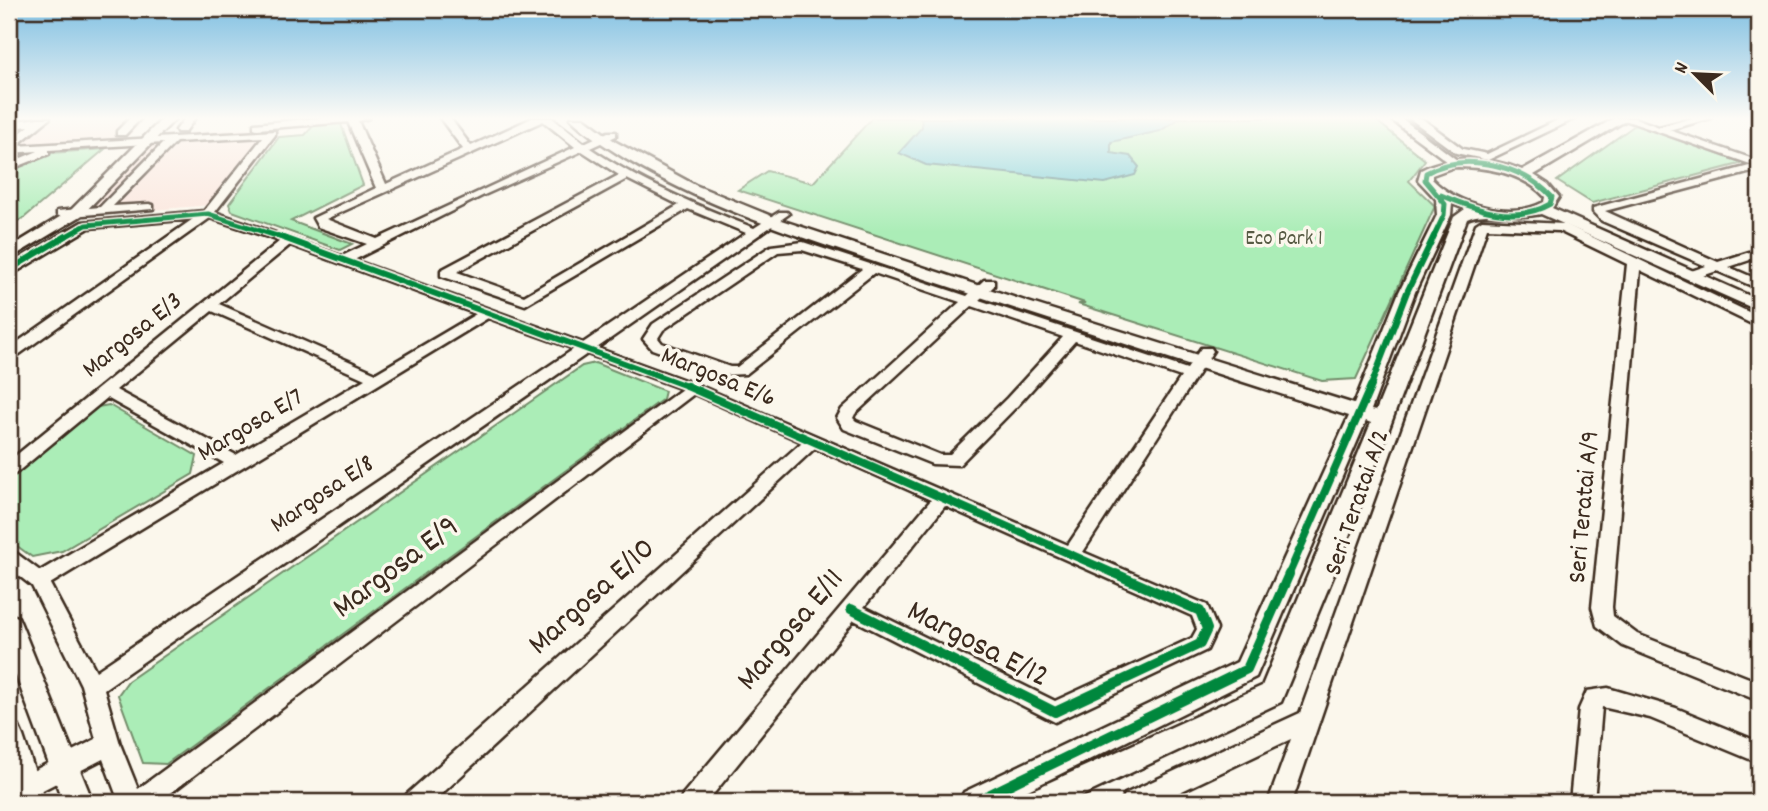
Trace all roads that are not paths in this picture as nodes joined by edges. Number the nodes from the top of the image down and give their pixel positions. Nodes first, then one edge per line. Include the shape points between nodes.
1 (36, 156) edge
2 (117, 156) edge
3 (156, 156) edge
4 (254, 156) edge
5 (368, 156) edge
6 (456, 156) edge
7 (559, 156) edge
8 (596, 156) edge
9 (638, 156) edge
10 (1445, 156) edge
11 (1536, 156) edge
12 (1558, 156) edge
13 (1732, 156) edge
14 (29, 159) junction
15 (9, 160) edge
16 (1455, 163) junction
17 (1759, 166) edge
18 (9, 167) edge
19 (1503, 169) junction
20 (628, 175) junction
21 (1524, 175) junction
22 (382, 188) junction
23 (1441, 195) junction
24 (687, 205) junction
25 (1546, 207) junction
26 (214, 209) junction
27 (102, 211) junction
28 (69, 213) junction
29 (1482, 215) junction
30 (778, 218) junction
31 (757, 233) junction
32 (288, 241) junction
33 (377, 243) junction
34 (9, 245) edge
35 (1759, 253) edge
36 (9, 254) edge
37 (343, 260) junction
38 (1634, 262) junction
39 (1716, 266) junction
40 (871, 269) junction
41 (9, 270) edge
42 (1697, 274) junction
43 (1759, 285) edge
44 (979, 292) junction
45 (1759, 299) edge
46 (210, 305) junction
47 (1759, 306) edge
48 (487, 313) junction
49 (1759, 322) edge
50 (1072, 336) junction
51 (584, 348) junction
52 (9, 355) edge
53 (685, 356) joint
54 (1203, 356) junction
55 (1190, 375) junction
56 (377, 379) junction
57 (693, 388) junction
58 (105, 390) junction
59 (1362, 407) junction
60 (1385, 414) junction
61 (813, 441) junction
62 (237, 463) junction
63 (9, 470) edge
64 (941, 499) junction
65 (1303, 544) junction
66 (1072, 553) junction
67 (1330, 555) junction
68 (9, 558) edge
69 (39, 582) junction
70 (851, 609) junction
71 (1200, 611) joint
72 (9, 624) edge
73 (1258, 644) junction
74 (1287, 657) junction
75 (92, 685) junction
76 (1759, 692) edge
77 (1308, 720) junction
78 (9, 736) edge
79 (109, 744) junction
80 (1749, 748) edge
81 (65, 767) junction
82 (28, 795) edge
83 (78, 802) edge
84 (131, 802) edge
85 (140, 802) edge
86 (416, 802) edge
87 (692, 802) edge
88 (974, 802) edge
89 (1038, 802) edge
90 (1134, 802) edge
91 (1280, 802) edge
92 (1582, 802) edge

1 - 14 street
2 - 28 street
3 - 27 street
4 - 26 street
5 - 22 street
6 - 22 street
7 - 33 street
8 - 20 street
9 - 30 street via 673,178
10 - 16 street
11 - 19 street
12 - 21 street
13 - 17 street
14 - 15 street
14 - 18 street
16 - 19 street
16 - 23 street via 1441,164 1426,173 1431,187
17 - 39 street via 1598,213
19 - 21 street
20 - 24 street
20 - 24 street via 446,273 525,302
21 - 25 street via 1552,197
22 - 33 street via 319,218 322,224
23 - 29 street
23 - 59 street via 1447,205 1444,215 1407,292
24 - 31 street
25 - 29 street
25 - 42 street
26 - 27 street, Margosa E/6
26 - 32 street, Margosa E/6
26 - 41 street via 86,225
26 - 52 street
27 - 28 street, Margosa E/6
28 - 34 street
28 - 36 street
29 - 38 street via 1554,225
29 - 60 street via 1461,217
29 - 77 street, Seri Teratai A/2 via 1364,569
30 - 31 street, Margosa E/8
30 - 44 street
31 - 51 street, Margosa E/8
32 - 37 street, Margosa E/6
32 - 46 street, Margosa E/3
33 - 37 street
35 - 39 street
37 - 48 street, Margosa E/6
38 - 49 street
38 - 76 street, Seri Teratai A/9 via 1604,620 1630,640
39 - 42 street
39 - 43 street
40 - 44 street
40 - 53 street via 741,371 729,372
40 - 53 street via 803,246 775,249 651,334 657,346
42 - 45 street
42 - 47 street
44 - 50 street
44 - 50 street via 848,412 845,418 850,425 943,462 953,461
44 - 54 street
46 - 56 street
46 - 58 street, Margosa E/3
48 - 51 street, Margosa E/6
48 - 56 street, Margosa E/7
50 - 55 street
51 - 57 street, Margosa E/6
51 - 75 street, Margosa E/8
54 - 55 street
54 - 59 street
55 - 66 street
56 - 62 street, Margosa E/7
57 - 61 street, Margosa E/6
57 - 85 street, Margosa E/9
58 - 62 street
58 - 63 street, Margosa E/3
59 - 60 street
59 - 65 street
60 - 67 street
61 - 64 street, Margosa E/6
61 - 86 street, Margosa E/10
62 - 69 street, Margosa E/7
64 - 66 street, Margosa E/6
64 - 70 street, Margosa E/11
65 - 67 street
65 - 73 street
66 - 71 street, Margosa E/6
67 - 74 street
68 - 69 street
69 - 75 street
70 - 71 street, Margosa E/12 via 1055,712 1200,644 1207,629
70 - 87 street, Margosa E/11
72 - 81 street
73 - 74 street
73 - 88 street via 1247,669
74 - 89 street via 1272,694
75 - 79 street
77 - 90 street
77 - 91 street, Seri Teratai A/2
78 - 82 street
79 - 81 street
79 - 84 street
80 - 92 street via 1614,695 1595,698 1590,709
81 - 82 street
81 - 83 street

